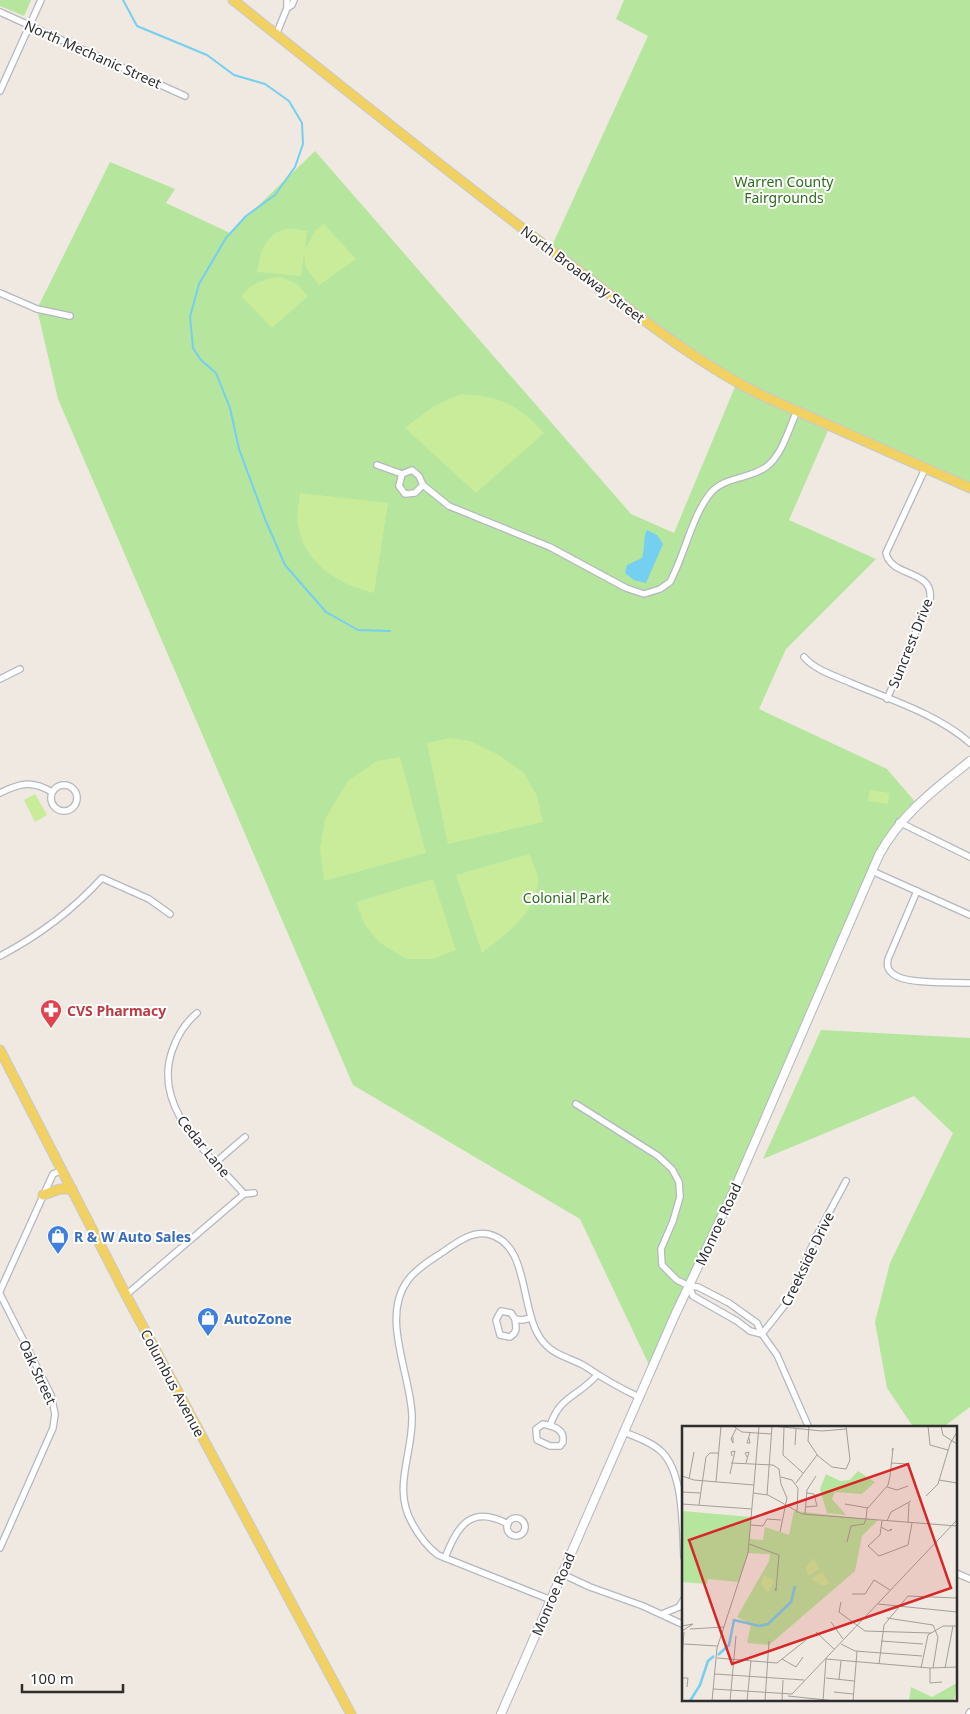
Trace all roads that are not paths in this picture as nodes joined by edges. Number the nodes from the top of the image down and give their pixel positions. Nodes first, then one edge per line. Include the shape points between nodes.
1 (41, 0) edge
2 (233, 0) edge
3 (287, 0) edge
4 (294, 0) edge
5 (287, 8) junction
6 (0, 12) edge
7 (30, 25) junction
8 (276, 35) junction
9 (0, 91) edge
10 (185, 96) dead end
11 (0, 293) edge
12 (70, 316) dead end
13 (796, 411) junction
14 (377, 465) dead end
15 (925, 468) junction
16 (402, 474) junction
17 (423, 485) junction
18 (970, 488) edge
19 (804, 657) dead end
20 (20, 669) dead end
21 (0, 679) edge
22 (887, 699) junction
23 (970, 743) edge
24 (970, 761) edge
25 (52, 792) junction
26 (0, 793) edge
27 (899, 822) junction
28 (970, 857) edge
29 (872, 871) junction
30 (917, 891) junction
31 (170, 914) dead end
32 (970, 915) edge
33 (0, 956) edge
34 (970, 983) edge
35 (197, 1014) dead end
36 (0, 1050) edge
37 (576, 1104) dead end
38 (246, 1137) dead end
39 (216, 1162) junction
40 (62, 1170) junction
41 (846, 1181) dead end
42 (72, 1189) junction
43 (254, 1193) dead end
44 (244, 1194) junction
45 (43, 1195) junction
46 (689, 1286) junction
47 (0, 1293) edge
48 (126, 1295) junction
49 (531, 1318) junction
50 (514, 1319) junction
51 (762, 1334) junction
52 (597, 1375) junction
53 (639, 1397) junction
54 (550, 1426) junction
55 (808, 1426) edge
56 (624, 1432) junction
57 (508, 1524) dead end
58 (682, 1532) edge
59 (0, 1548) edge
60 (445, 1558) junction
61 (562, 1574) junction
62 (958, 1574) edge
63 (970, 1579) edge
64 (551, 1600) junction
65 (682, 1602) edge
66 (662, 1614) junction
67 (682, 1624) edge
68 (351, 1714) edge
69 (501, 1714) edge

1 - 7 street
2 - 8 main road, North Broadway Street
3 - 5 street
4 - 5 street
5 - 8 street
6 - 7 street, North Mechanic Street
7 - 9 street
7 - 10 street, North Mechanic Street
8 - 13 main road, North Broadway Street via 451,174 650,324 737,382
11 - 12 street via 38,309
13 - 15 main road, North Broadway Street
13 - 17 street via 771,463 723,482 713,490 703,505 670,582 644,594 626,588 550,547 449,506
14 - 16 street
15 - 18 main road, North Broadway Street
15 - 22 street, Suncrest Drive via 886,553 894,565 925,581 930,599
16 - 17 street via 412,470
16 - 17 street via 399,486 405,494 414,493
19 - 22 street via 829,674
20 - 21 street
22 - 23 street via 940,722
24 - 27 street, Monroe Road
25 - 25 street via 52,805 59,810 71,809 76,803 76,792 68,785 59,786
25 - 26 street via 31,783
27 - 28 street
27 - 29 street, Monroe Road
29 - 30 street
29 - 46 street, Monroe Road via 732,1195
30 - 32 street
30 - 34 street via 887,967 905,980
31 - 33 street via 149,899 102,878 61,919
35 - 39 street, Cedar Lane via 184,1026 174,1044 167,1079 171,1100 180,1118
36 - 40 main road, Columbus Avenue
37 - 46 street via 658,1156 672,1169 679,1182 680,1197 662,1244 661,1260 669,1274
38 - 39 street
39 - 44 street, Cedar Lane
40 - 42 main road, Columbus Avenue
40 - 45 street via 53,1174
41 - 51 street, Creekside Drive via 816,1237 788,1301
42 - 45 main road
42 - 48 main road, Columbus Avenue
43 - 44 street
44 - 48 street
45 - 47 street
46 - 51 street via 693,1296 750,1331
46 - 51 street via 698,1287 742,1311 757,1323
46 - 53 street, Monroe Road
47 - 59 street, Oak Street via 45,1381 55,1409 53,1428
48 - 68 main road, Columbus Avenue
49 - 50 street
49 - 52 street via 536,1332 549,1349
49 - 60 street via 514,1254 501,1240 488,1234 464,1238 426,1263 408,1280 399,1298 397,1322 412,1417 402,1497 408,1516 423,1542
50 - 50 street via 506,1310 497,1315 500,1335 510,1337 514,1334 517,1330
51 - 55 street via 777,1354
52 - 53 street
52 - 54 street via 561,1403
53 - 56 street, Monroe Road
54 - 54 street via 562,1432 560,1446 550,1446 537,1440 535,1434 539,1426
56 - 58 street via 658,1448 669,1463 679,1494
56 - 61 street, Monroe Road
57 - 60 street via 490,1516 470,1519 458,1529
60 - 64 street
61 - 64 street, Monroe Road
61 - 66 street
62 - 63 street
64 - 69 street, Monroe Road
65 - 66 street via 679,1607
66 - 67 street

